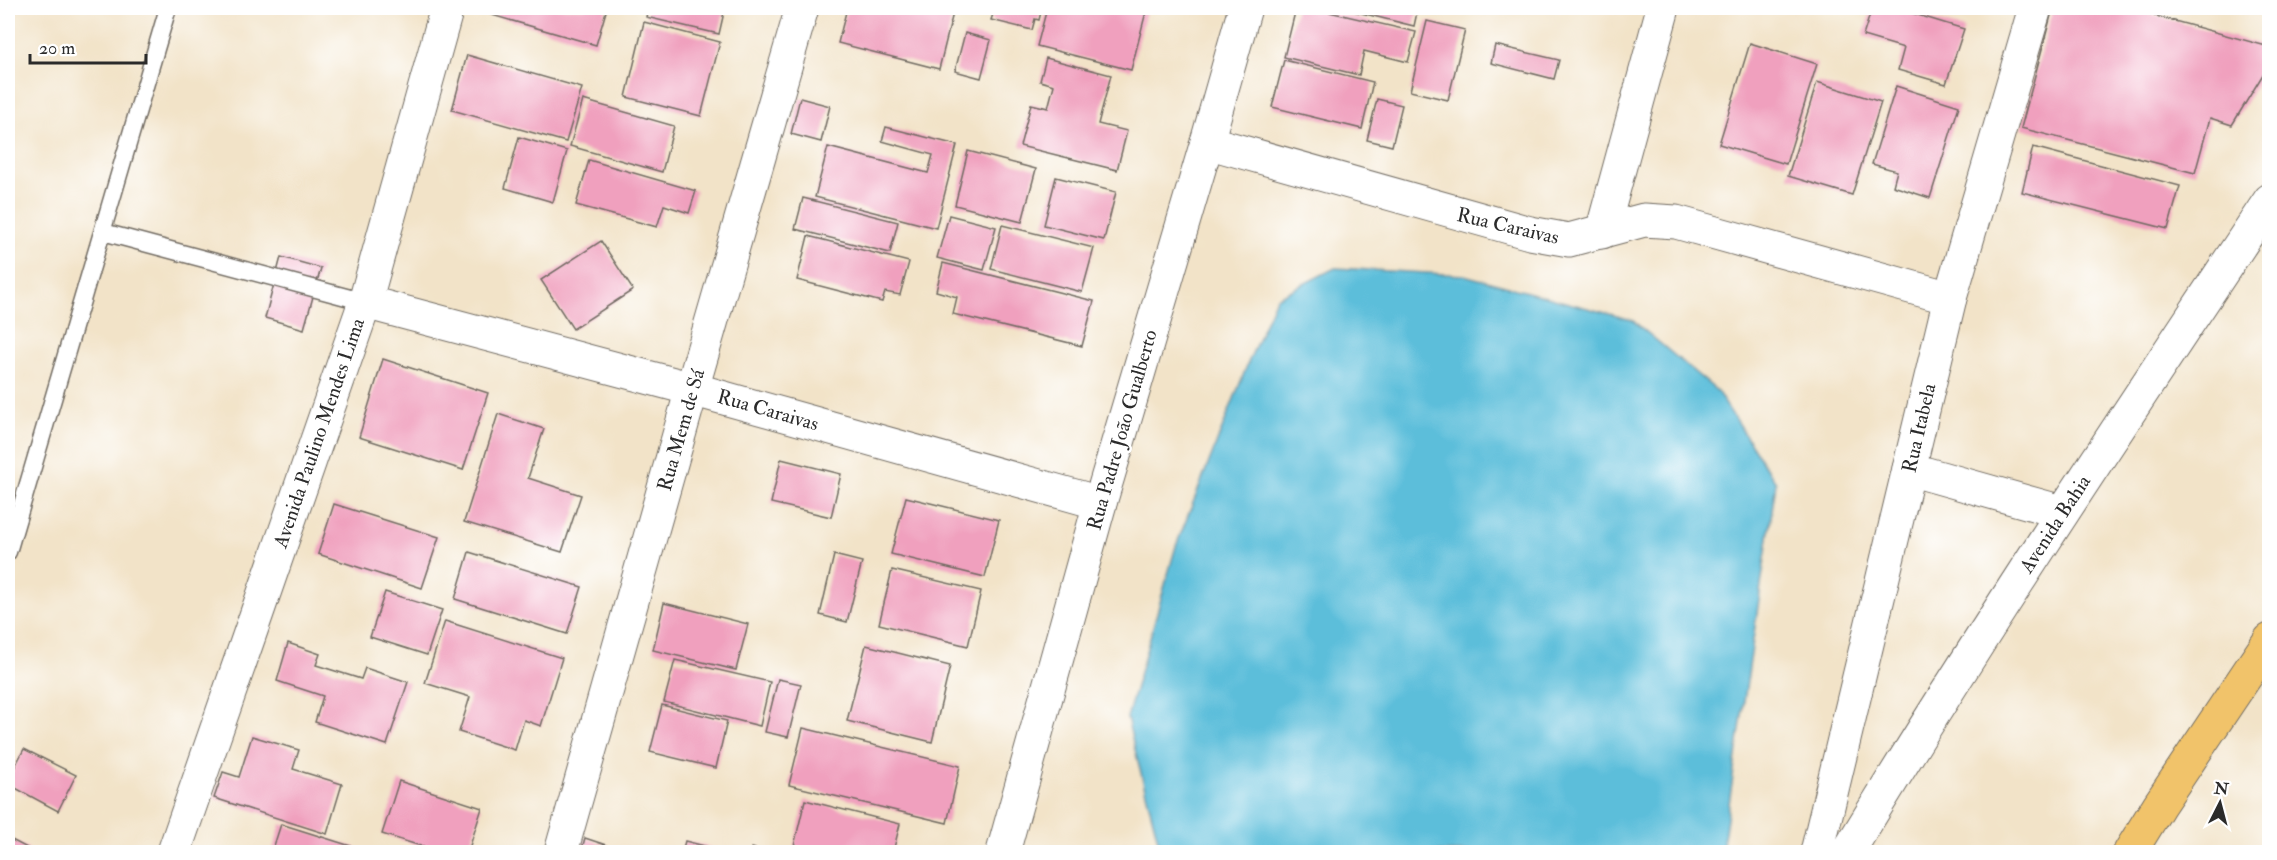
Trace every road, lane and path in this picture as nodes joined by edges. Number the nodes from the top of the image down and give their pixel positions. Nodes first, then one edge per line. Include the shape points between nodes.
1 (168, 8) edge
2 (447, 8) edge
3 (802, 8) edge
4 (1245, 8) edge
5 (1663, 8) edge
6 (2034, 8) edge
7 (1207, 142) junction
8 (2270, 200) edge
9 (103, 232) junction
10 (1602, 232) junction
11 (1950, 298) junction
12 (365, 302) junction
13 (692, 389) junction
14 (1910, 469) junction
15 (1100, 503) junction
16 (2062, 512) junction
17 (8, 552) edge
18 (2270, 640) edge
19 (174, 852) edge
20 (561, 852) edge
21 (1003, 852) edge
22 (1817, 852) edge
23 (1848, 852) edge
24 (2130, 852) edge

1 - 9 lane
2 - 12 street, Avenida Paulino Mendes Lima
3 - 13 street, Rua Mem de Sá
4 - 7 street, Rua Padre João Gualberto
5 - 10 street
6 - 11 street, Rua Itabela
7 - 10 street, Rua Caraivas via 1530,233 1569,240
7 - 15 street, Rua Padre João Gualberto
8 - 16 street, Avenida Bahia
9 - 12 lane
9 - 17 lane
10 - 11 street, Rua Caraivas via 1644,220 1676,222
11 - 14 street, Rua Itabela
12 - 13 street, Rua Caraivas
12 - 19 street, Avenida Paulino Mendes Lima
13 - 15 street, Rua Caraivas
13 - 20 street, Rua Mem de Sá
14 - 16 street
14 - 22 street, Rua Itabela
15 - 21 street, Rua Padre João Gualberto
16 - 23 street, Avenida Bahia
18 - 24 highway

